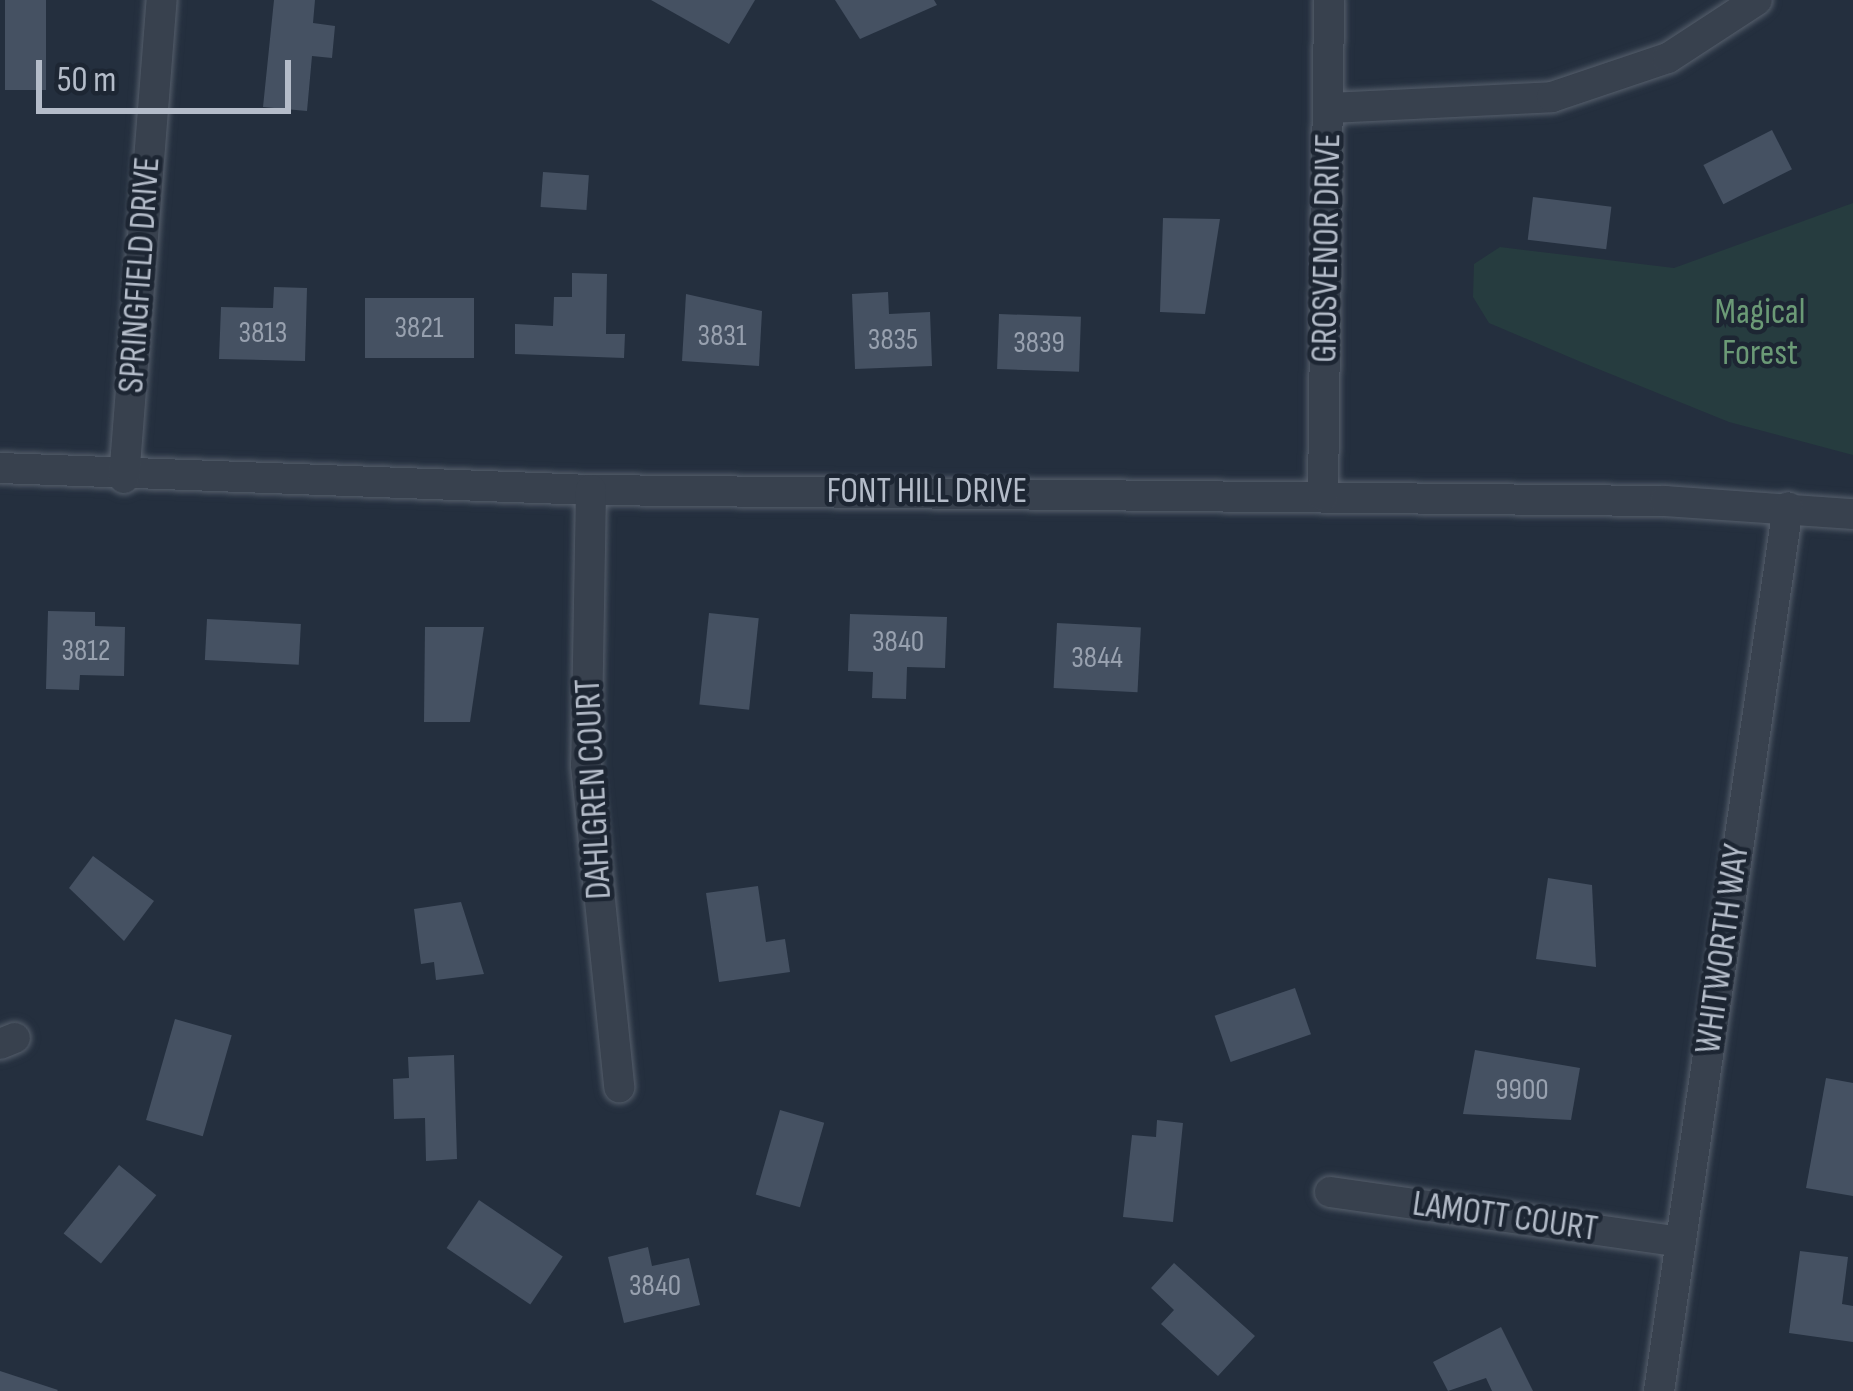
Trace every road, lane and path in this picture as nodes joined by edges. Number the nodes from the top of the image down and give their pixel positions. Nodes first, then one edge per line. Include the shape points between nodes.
1 (162, 0) edge
2 (1329, 0) edge
3 (1757, 0) edge
4 (1330, 108) junction
5 (0, 468) edge
6 (124, 478) junction
7 (591, 490) junction
8 (1323, 496) junction
9 (1788, 507) junction
10 (1853, 514) edge
11 (619, 1087) dead end
12 (1330, 1192) dead end
13 (1680, 1242) junction
14 (1659, 1391) edge

1 - 6 street, SPRINGFIELD DRIVE
2 - 4 street, GROSVENOR DRIVE
3 - 4 street via 1668,58 1552,97
4 - 8 street, GROSVENOR DRIVE
5 - 6 street, FONT HILL DRIVE
6 - 7 street, FONT HILL DRIVE
7 - 8 street, FONT HILL DRIVE
7 - 11 street, DAHLGREN COURT via 586,765
8 - 9 street, FONT HILL DRIVE
9 - 10 street, FONT HILL DRIVE
9 - 13 street, WHITWORTH WAY
12 - 13 street, LAMOTT COURT
13 - 14 street, WHITWORTH WAY

